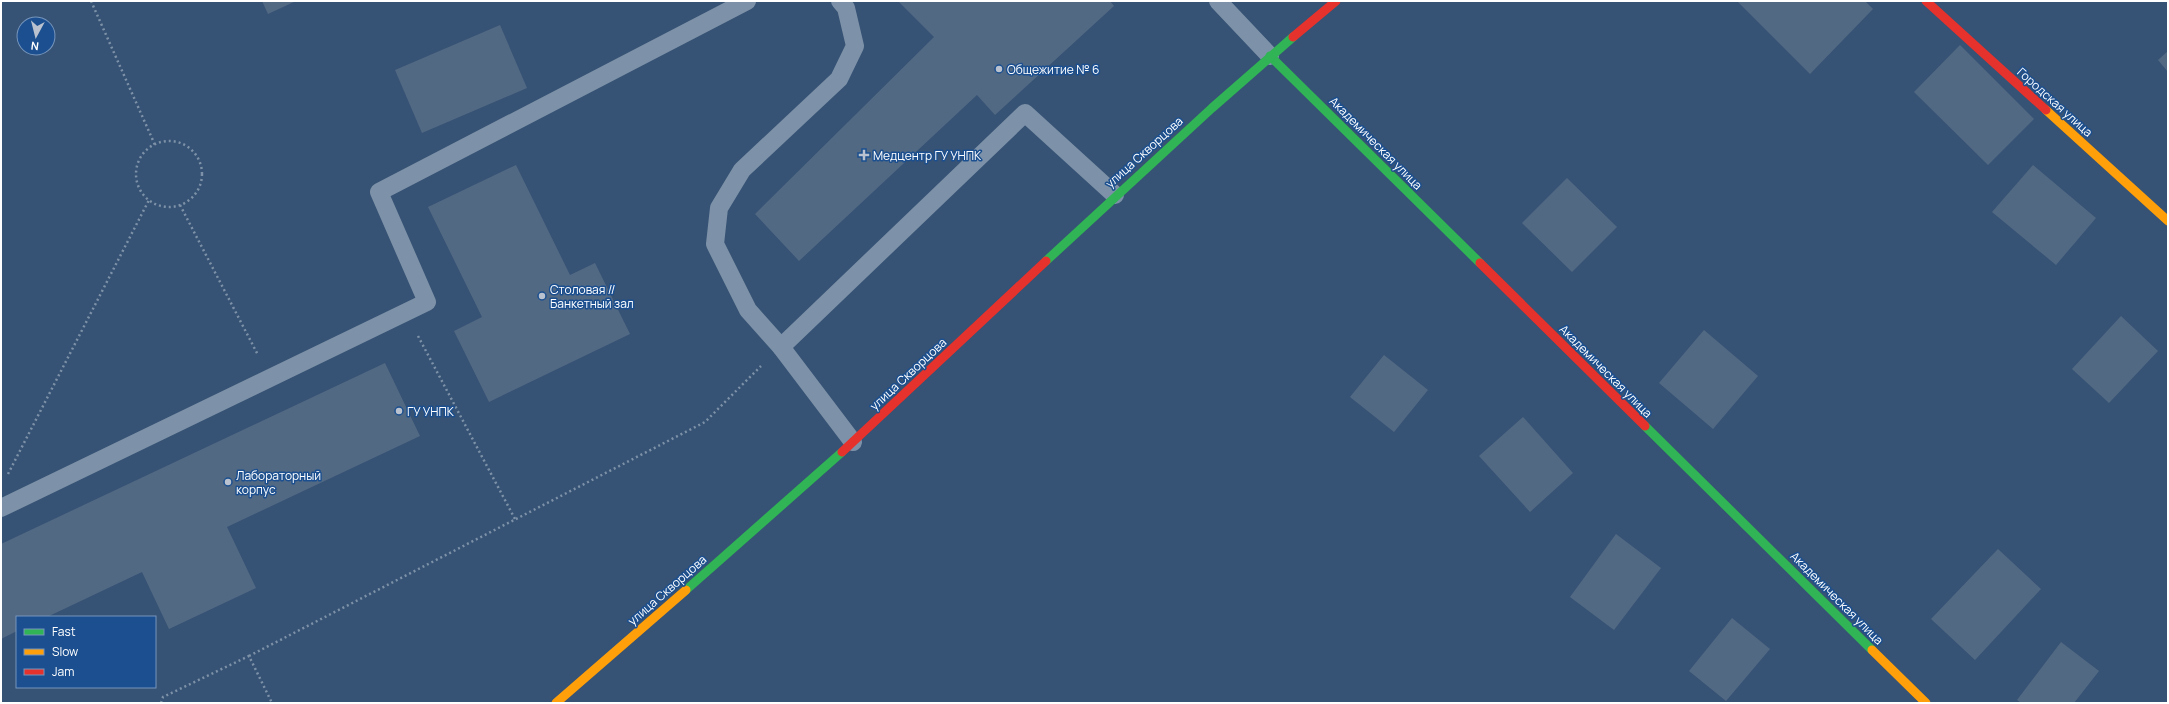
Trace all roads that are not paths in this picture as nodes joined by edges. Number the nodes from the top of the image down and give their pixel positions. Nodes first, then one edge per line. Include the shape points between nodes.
1 (747, 1) edge
2 (840, 1) edge
3 (1218, 1) edge
4 (1336, 1) edge
5 (1926, 1) edge
6 (1270, 56) junction
7 (1115, 195) junction
8 (2168, 221) edge
9 (781, 347) junction
10 (853, 442) junction
11 (1, 508) edge
12 (556, 703) edge
13 (1926, 703) edge

1 - 11 lane via 379,192 427,302
2 - 9 lane via 846,8 855,46 839,79 742,170 719,208 715,244 748,310
3 - 6 lane
4 - 6 street, улица Скворцова
5 - 8 street, Городская улица
6 - 7 street, улица Скворцова
6 - 13 street, Академическая улица
7 - 9 lane via 1025,114
7 - 10 street, улица Скворцова
9 - 10 lane
10 - 12 street, улица Скворцова

